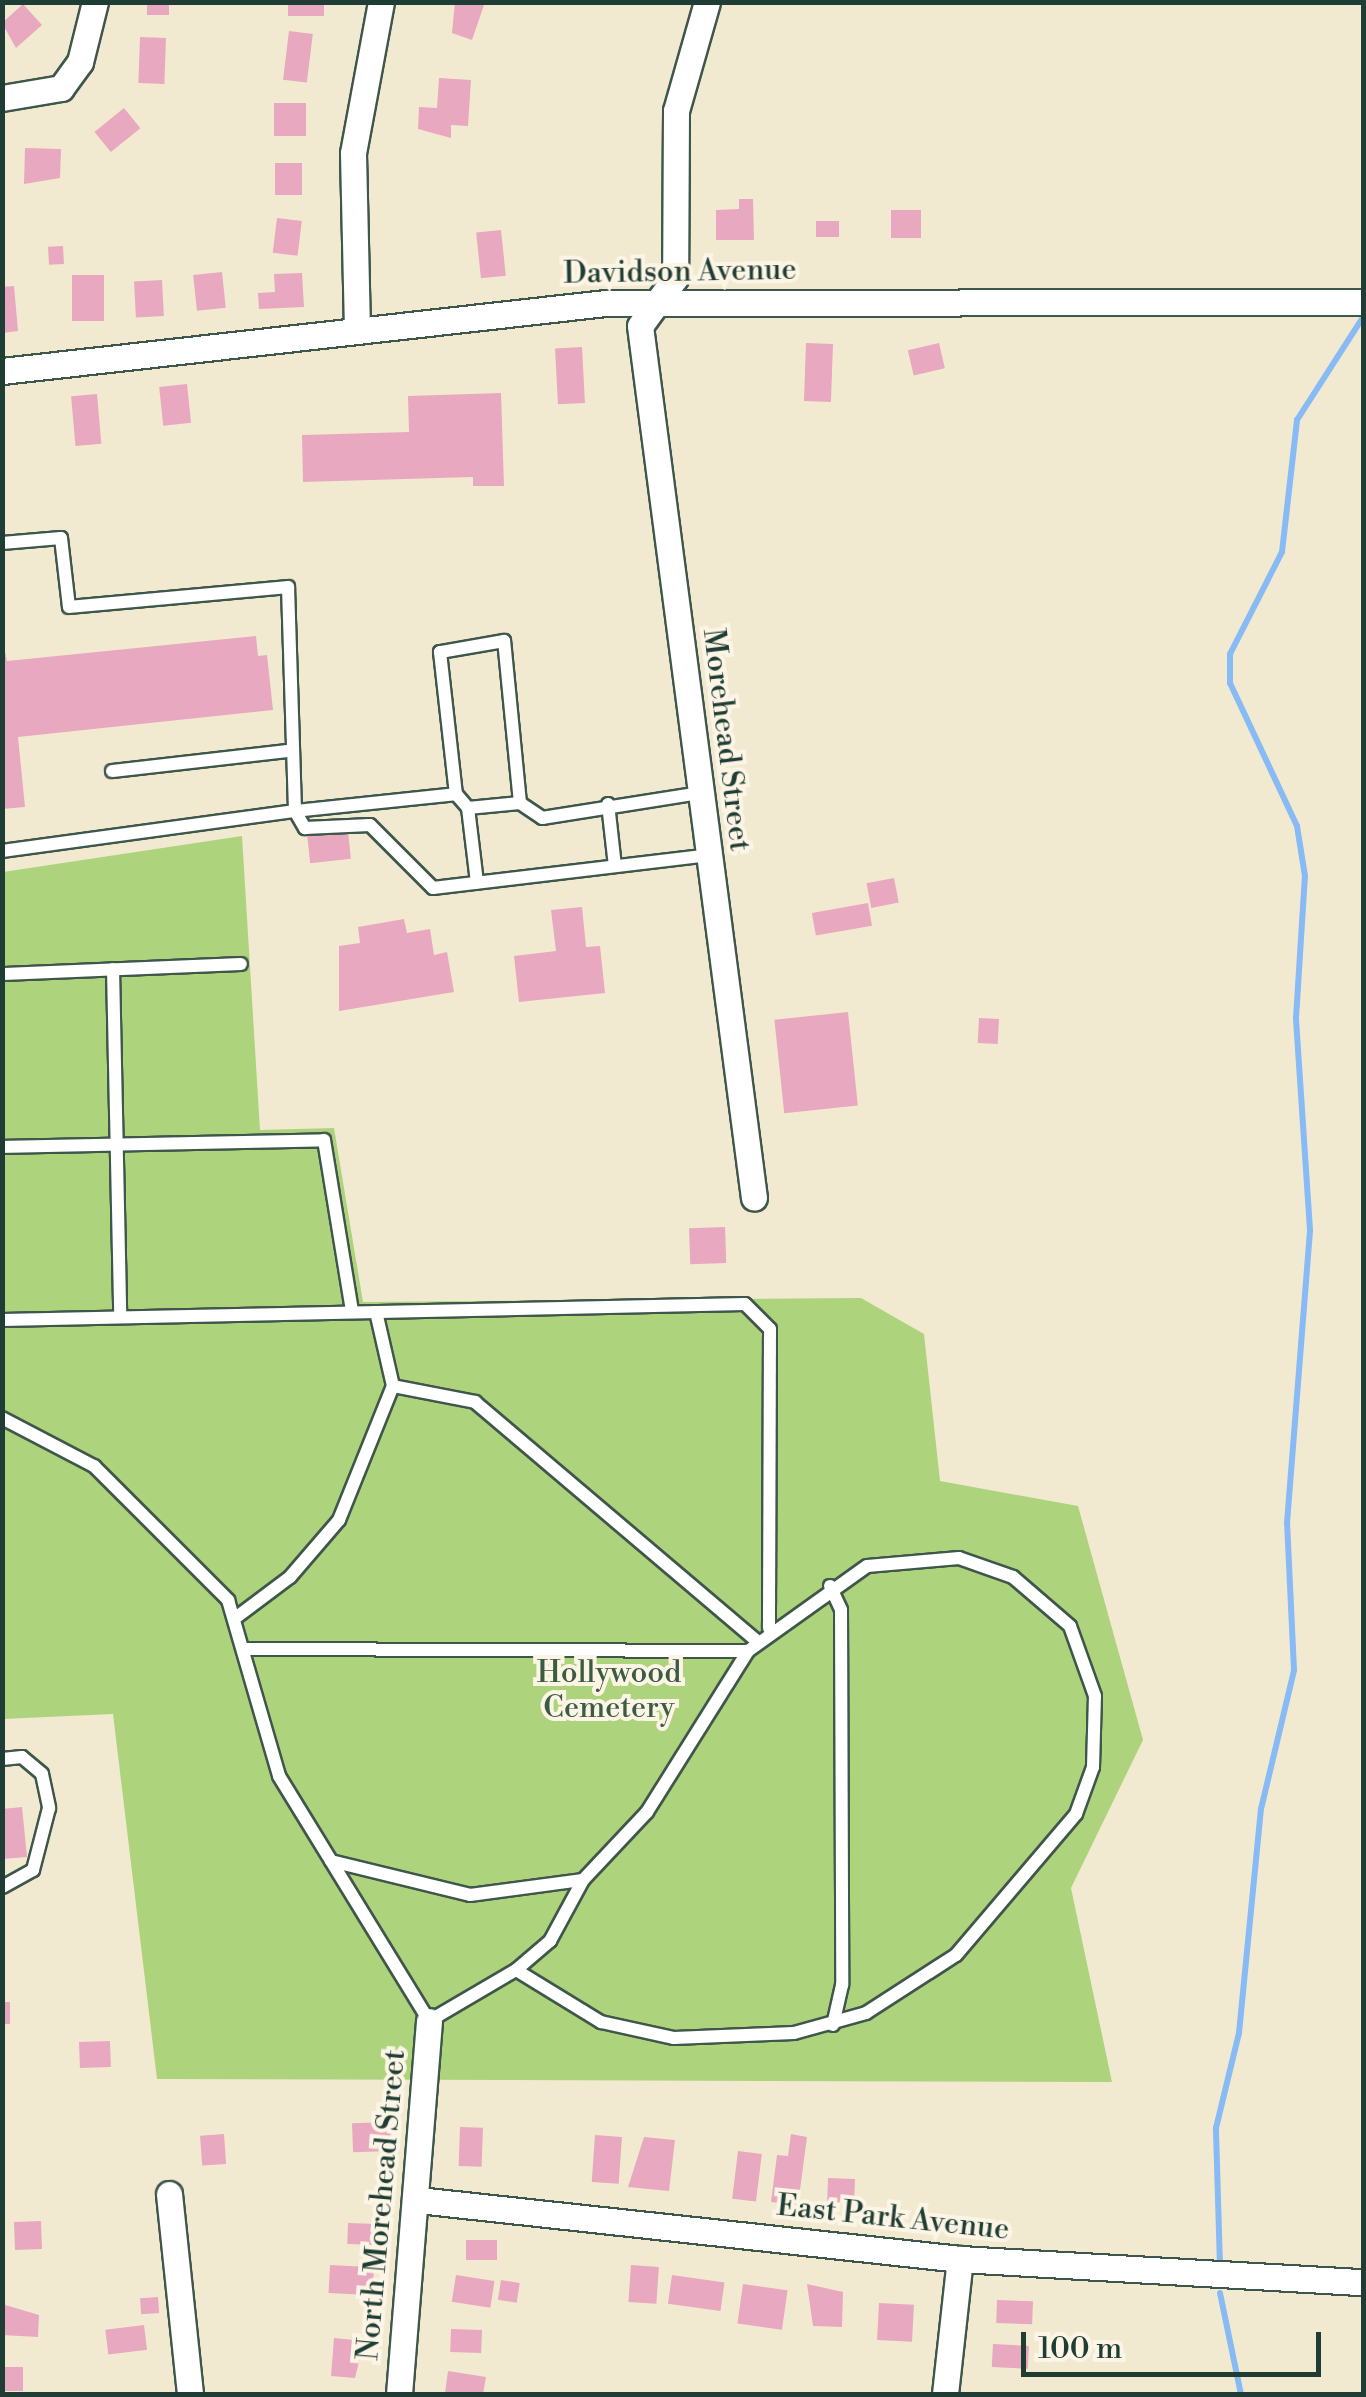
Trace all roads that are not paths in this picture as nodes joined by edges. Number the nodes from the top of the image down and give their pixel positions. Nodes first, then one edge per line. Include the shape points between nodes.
1 (95, 2) edge
2 (381, 2) edge
3 (707, 2) edge
4 (2, 98) edge
5 (666, 301) junction
6 (1364, 302) edge
7 (357, 330) junction
8 (2, 371) edge
9 (2, 543) edge
10 (288, 750) junction
11 (112, 771) dead end
12 (699, 792) junction
13 (456, 794) junction
14 (520, 803) junction
15 (608, 804) junction
16 (468, 808) junction
17 (296, 811) junction
18 (2, 851) edge
19 (709, 855) junction
20 (615, 866) junction
21 (478, 882) junction
22 (241, 964) dead end
23 (113, 970) junction
24 (2, 974) edge
25 (118, 1145) junction
26 (2, 1147) edge
27 (754, 1198) dead end
28 (352, 1310) junction
29 (376, 1312) junction
30 (120, 1316) junction
31 (2, 1320) edge
32 (393, 1386) junction
33 (2, 1418) edge
34 (830, 1586) junction
35 (238, 1616) junction
36 (769, 1628) junction
37 (752, 1645) junction
38 (246, 1649) junction
39 (2, 1759) edge
40 (331, 1860) junction
41 (583, 1880) junction
42 (2, 1887) edge
43 (516, 1970) junction
44 (429, 2021) junction
45 (833, 2025) junction
46 (169, 2194) dead end
47 (418, 2200) junction
48 (960, 2259) junction
49 (1364, 2282) edge
50 (190, 2394) edge
51 (398, 2394) edge
52 (944, 2394) edge

1 - 4 street via 80,62 62,88
2 - 7 street via 354,152
3 - 5 street via 676,111 675,278
5 - 6 street, Davidson Avenue
5 - 7 street, Davidson Avenue
5 - 12 street, Morehead Street via 640,326
7 - 8 street, Davidson Avenue
9 - 10 lane via 62,538 69,607 288,587 297,684
10 - 11 lane
10 - 17 lane
12 - 15 lane
12 - 19 street, Morehead Street
13 - 14 lane via 440,652 504,641
13 - 16 lane
13 - 17 lane
14 - 15 lane via 542,818
14 - 16 lane
15 - 20 lane
16 - 21 lane
17 - 18 lane
17 - 21 lane via 305,828 370,825 433,888
19 - 20 lane
19 - 27 street, Morehead Street
20 - 21 lane
22 - 23 lane
23 - 24 lane
23 - 25 lane
25 - 26 lane
25 - 28 lane via 324,1140
25 - 30 lane
28 - 29 lane
28 - 30 lane
29 - 32 lane
29 - 36 lane via 712,1301 759,1311 770,1328
30 - 31 lane
32 - 35 lane via 328,1538
32 - 37 lane via 476,1402
33 - 35 lane via 94,1466
34 - 36 lane
34 - 45 lane via 842,1610 842,1985
34 - 45 lane via 902,1558 959,1558 1002,1572 1070,1626 1096,1718 1090,1784 1053,1844 939,1972
35 - 38 lane
36 - 37 lane
37 - 38 lane
37 - 41 lane via 647,1812
38 - 40 lane via 273,1763
39 - 42 lane via 22,1758 42,1774 49,1808 34,1870
40 - 41 lane via 470,1895
40 - 44 lane
41 - 43 lane via 550,1941
43 - 44 lane
43 - 45 lane via 572,2008 636,2032 732,2038
44 - 47 street, North Morehead Street
46 - 50 street
47 - 48 street, East Park Avenue
47 - 51 street, North Morehead Street
48 - 49 street, East Park Avenue
48 - 52 street

